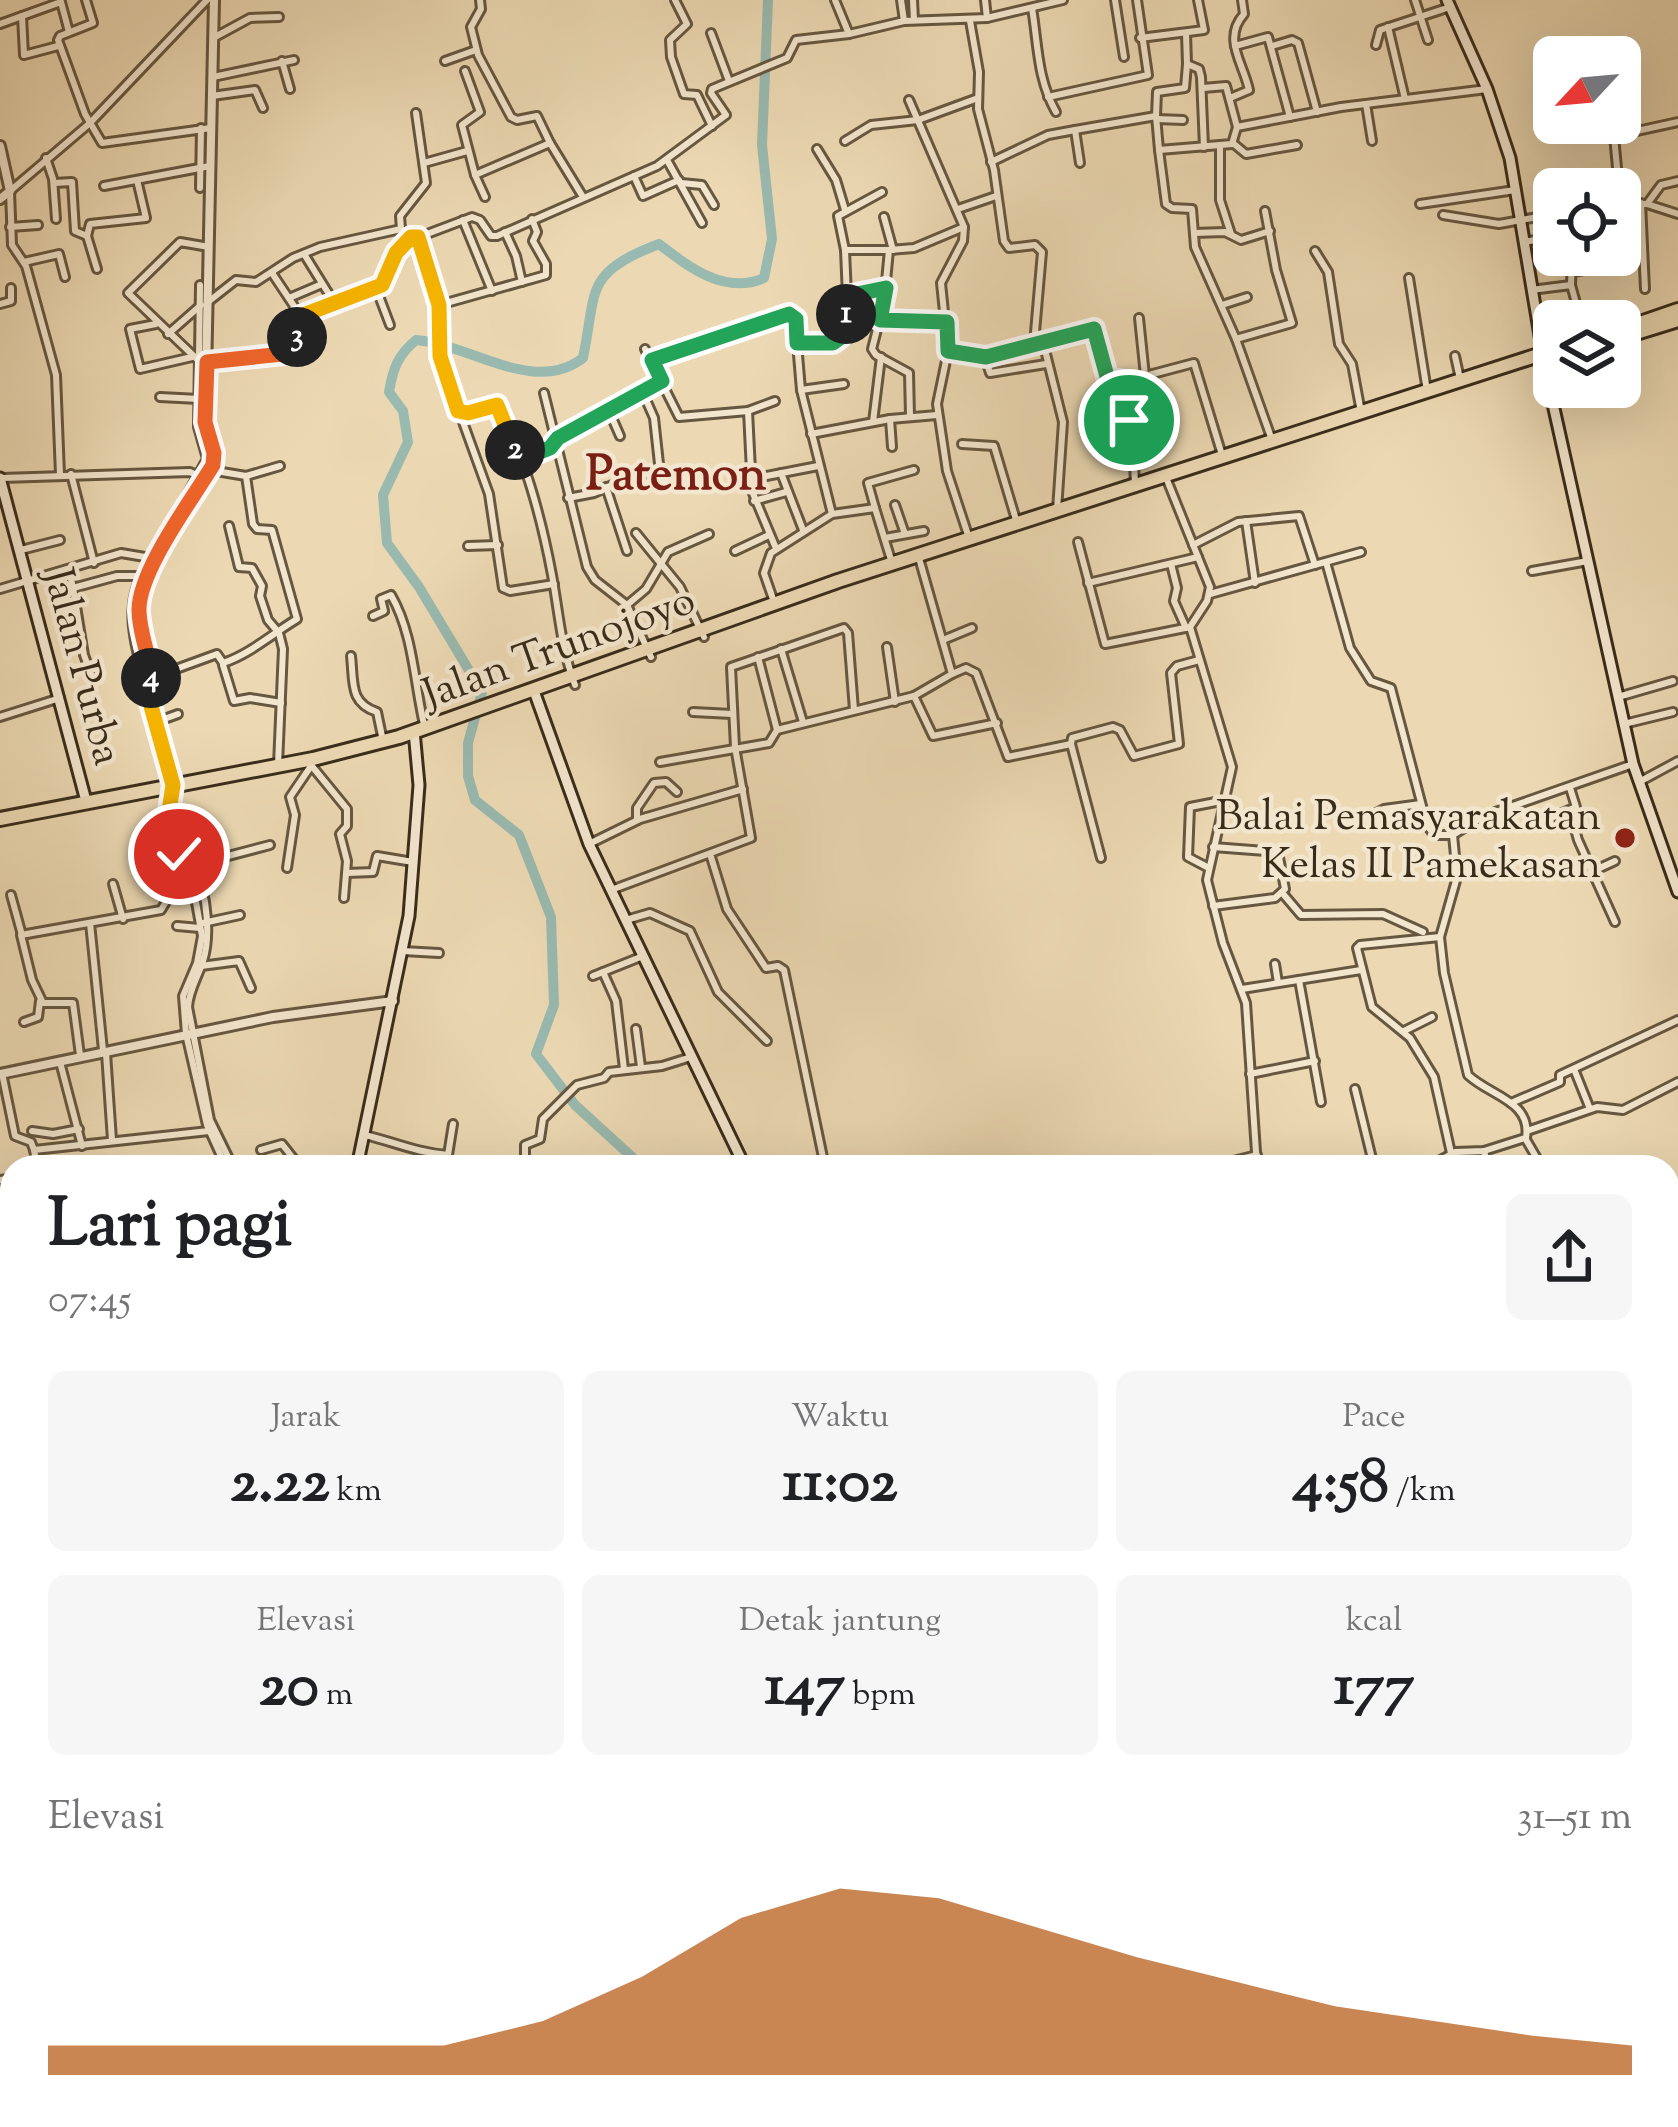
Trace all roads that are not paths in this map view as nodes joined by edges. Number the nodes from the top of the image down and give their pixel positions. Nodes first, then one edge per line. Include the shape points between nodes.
1 (86, 0) edge
2 (210, 0) edge
3 (480, 0) edge
4 (675, 0) edge
5 (835, 0) edge
6 (901, 0) edge
7 (913, 0) edge
8 (985, 0) edge
9 (1063, 0) edge
10 (1115, 0) edge
11 (1137, 0) edge
12 (1198, 0) edge
13 (1242, 0) edge
14 (1415, 0) edge
15 (47, 3) edge
16 (1448, 3) edge
17 (100, 8) dead end
18 (1032, 8) junction
19 (90, 11) junction
20 (22, 16) junction
21 (280, 17) dead end
22 (1421, 17) junction
23 (987, 18) junction
24 (970, 20) junction
25 (904, 21) junction
26 (914, 21) junction
27 (0, 24) edge
28 (1388, 27) junction
29 (69, 32) junction
30 (711, 33) dead end
31 (1186, 33) junction
32 (849, 34) junction
33 (214, 37) junction
34 (1140, 38) junction
35 (1428, 40) dead end
36 (1376, 45) dead end
37 (59, 46) junction
38 (1235, 46) junction
39 (1272, 46) junction
40 (476, 50) junction
41 (1124, 57) dead end
42 (294, 60) dead end
43 (282, 61) junction
44 (445, 61) dead end
45 (1186, 64) junction
46 (465, 71) dead end
47 (213, 77) junction
48 (729, 81) junction
49 (1203, 88) junction
50 (290, 89) dead end
51 (1487, 89) junction
52 (212, 96) junction
53 (1048, 97) junction
54 (978, 98) junction
55 (1230, 98) junction
56 (909, 100) dead end
57 (1406, 100) junction
58 (1366, 104) junction
59 (263, 108) dead end
60 (1056, 112) dead end
61 (1317, 112) junction
62 (416, 113) dead end
63 (1156, 117) junction
64 (1291, 117) junction
65 (918, 120) junction
66 (1183, 120) dead end
67 (1678, 122) edge
68 (90, 123) junction
69 (712, 126) junction
70 (1238, 127) junction
71 (207, 128) junction
72 (1075, 130) junction
73 (845, 141) dead end
74 (1372, 141) dead end
75 (550, 143) junction
76 (1234, 144) junction
77 (1297, 145) dead end
78 (0, 146) edge
79 (1220, 146) junction
80 (1204, 147) junction
81 (817, 149) dead end
82 (1159, 150) junction
83 (467, 151) junction
84 (45, 158) junction
85 (668, 160) junction
86 (992, 162) junction
87 (424, 163) junction
88 (1080, 163) dead end
89 (206, 166) junction
90 (1617, 168) edge
91 (475, 175) junction
92 (634, 176) junction
93 (137, 180) junction
94 (1678, 181) edge
95 (680, 182) junction
96 (54, 183) junction
97 (104, 186) dead end
98 (200, 188) dead end
99 (1515, 190) junction
100 (10, 191) junction
101 (881, 192) dead end
102 (583, 196) junction
103 (996, 196) junction
104 (485, 197) dead end
105 (0, 200) edge
106 (1420, 204) dead end
107 (1644, 204) junction
108 (714, 205) dead end
109 (958, 209) junction
110 (845, 210) junction
111 (1265, 212) dead end
112 (1678, 214) edge
113 (1443, 215) dead end
114 (884, 217) dead end
115 (1533, 218) edge
116 (56, 219) dead end
117 (532, 219) junction
118 (463, 220) junction
119 (1520, 220) junction
120 (702, 223) dead end
121 (38, 225) dead end
122 (10, 227) junction
123 (964, 227) junction
124 (401, 229) junction
125 (1270, 231) junction
126 (505, 232) junction
127 (1194, 233) junction
128 (1231, 234) junction
129 (87, 236) junction
130 (415, 237) junction
131 (1533, 240) edge
132 (1523, 242) junction
133 (206, 247) junction
134 (845, 250) junction
135 (891, 250) junction
136 (1315, 251) dead end
137 (304, 254) junction
138 (24, 262) junction
139 (97, 269) dead end
140 (272, 273) junction
141 (1572, 276) edge
142 (65, 277) dead end
143 (1409, 278) dead end
144 (522, 282) junction
145 (322, 284) junction
146 (200, 285) dead end
147 (1571, 285) junction
148 (11, 288) dead end
149 (376, 288) junction
150 (886, 288) junction
151 (1645, 289) dead end
152 (1531, 290) junction
153 (492, 291) junction
154 (847, 296) junction
155 (1247, 296) dead end
156 (289, 298) junction
157 (1534, 300) edge
158 (1575, 300) edge
159 (0, 304) edge
160 (335, 304) junction
161 (205, 305) junction
162 (439, 305) junction
163 (1222, 305) junction
164 (1678, 310) edge
165 (300, 315) junction
166 (1139, 318) dead end
167 (880, 320) junction
168 (1678, 320) edge
169 (947, 322) junction
170 (158, 324) junction
171 (390, 325) dead end
172 (1641, 325) edge
173 (1641, 329) edge
174 (168, 334) junction
175 (1236, 339) junction
176 (797, 343) junction
177 (1038, 343) junction
178 (645, 349) dead end
179 (948, 351) junction
180 (1455, 356) dead end
181 (881, 357) junction
182 (986, 357) junction
183 (652, 360) junction
184 (1533, 360) edge
185 (201, 361) junction
186 (1533, 361) edge
187 (1046, 364) junction
188 (1145, 376) junction
189 (1460, 379) junction
190 (1120, 380) junction
191 (662, 381) junction
192 (844, 384) dead end
193 (801, 390) junction
194 (1426, 391) junction
195 (544, 393) dead end
196 (643, 393) junction
197 (160, 397) dead end
198 (199, 399) junction
199 (775, 401) dead end
200 (1554, 408) edge
201 (458, 411) junction
202 (609, 411) junction
203 (748, 411) junction
204 (1361, 412) junction
205 (937, 415) junction
206 (910, 416) junction
207 (890, 419) junction
208 (873, 422) junction
209 (202, 425) junction
210 (811, 434) junction
211 (620, 436) dead end
212 (1272, 440) junction
213 (555, 443) junction
214 (962, 444) dead end
215 (892, 447) dead end
216 (1222, 457) junction
217 (519, 460) junction
218 (280, 466) dead end
219 (818, 466) junction
220 (914, 470) dead end
221 (60, 471) junction
222 (660, 472) junction
223 (680, 473) dead end
224 (781, 473) junction
225 (71, 475) junction
226 (203, 476) junction
227 (246, 476) junction
228 (1, 478) edge
229 (750, 479) junction
230 (1168, 483) junction
231 (1135, 485) junction
232 (605, 487) junction
233 (785, 492) junction
234 (568, 498) junction
235 (754, 501) junction
236 (895, 505) dead end
237 (875, 508) junction
238 (1057, 510) junction
239 (832, 514) junction
240 (178, 517) junction
241 (1246, 521) junction
242 (1016, 523) junction
243 (229, 526) dead end
244 (803, 530) junction
245 (924, 531) dead end
246 (636, 533) dead end
247 (905, 534) junction
248 (709, 535) dead end
249 (769, 535) junction
250 (885, 538) junction
251 (969, 538) junction
252 (60, 540) dead end
253 (1078, 542) dead end
254 (498, 545) junction
255 (1193, 545) junction
256 (468, 547) dead end
257 (775, 547) junction
258 (21, 550) junction
259 (627, 550) dead end
260 (735, 551) dead end
261 (1360, 551) dead end
262 (1198, 556) junction
263 (151, 558) junction
264 (919, 558) junction
265 (1588, 560) junction
266 (94, 562) junction
267 (1325, 562) junction
268 (892, 563) junction
269 (1171, 564) junction
270 (658, 565) junction
271 (1315, 565) junction
272 (69, 570) junction
273 (1532, 571) dead end
274 (142, 577) junction
275 (29, 580) junction
276 (1088, 583) junction
277 (1255, 583) junction
278 (554, 584) junction
279 (73, 588) junction
280 (0, 589) edge
281 (1210, 594) junction
282 (774, 602) junction
283 (627, 605) junction
284 (373, 616) dead end
285 (1188, 627) junction
286 (972, 628) dead end
287 (276, 630) junction
288 (702, 633) junction
289 (943, 640) junction
290 (887, 647) dead end
291 (781, 649) junction
292 (649, 653) junction
293 (351, 656) dead end
294 (758, 657) junction
295 (1199, 660) junction
296 (223, 663) junction
297 (952, 674) junction
298 (92, 677) dead end
299 (149, 679) junction
300 (574, 681) junction
301 (1673, 681) dead end
302 (914, 696) junction
303 (536, 697) junction
304 (1618, 697) junction
305 (60, 698) junction
306 (895, 701) junction
307 (281, 703) junction
308 (854, 710) junction
309 (693, 712) dead end
310 (1673, 712) dead end
311 (178, 714) dead end
312 (732, 714) junction
313 (0, 717) edge
314 (156, 722) junction
315 (803, 722) junction
316 (997, 723) junction
317 (1624, 724) junction
318 (777, 730) junction
319 (420, 732) junction
320 (383, 740) junction
321 (1071, 744) junction
322 (735, 747) junction
323 (1678, 760) edge
324 (313, 761) junction
325 (660, 762) dead end
326 (1633, 764) junction
327 (282, 765) junction
328 (1639, 782) junction
329 (173, 785) junction
330 (1570, 788) junction
331 (744, 789) junction
332 (676, 792) dead end
333 (1227, 800) junction
334 (86, 801) junction
335 (1421, 803) junction
336 (1570, 811) junction
337 (1551, 818) dead end
338 (0, 819) edge
339 (637, 820) junction
340 (1361, 821) dead end
341 (170, 831) junction
342 (195, 833) dead end
343 (1453, 835) junction
344 (589, 844) junction
345 (271, 845) dead end
346 (1213, 847) junction
347 (710, 856) junction
348 (1101, 858) dead end
349 (1615, 861) dead end
350 (414, 862) junction
351 (190, 866) junction
352 (1208, 867) junction
353 (286, 868) dead end
354 (1591, 872) junction
355 (347, 873) junction
356 (113, 884) dead end
357 (194, 890) junction
358 (611, 890) junction
359 (1678, 892) edge
360 (1283, 894) junction
361 (10, 895) dead end
362 (344, 898) dead end
363 (1214, 906) junction
364 (240, 915) dead end
365 (123, 919) junction
366 (1425, 919) dead end
367 (626, 920) junction
368 (1615, 922) dead end
369 (90, 923) junction
370 (202, 924) junction
371 (177, 926) dead end
372 (22, 935) junction
373 (1425, 935) junction
374 (1440, 937) junction
375 (403, 951) junction
376 (439, 952) dead end
377 (643, 956) junction
378 (201, 960) junction
379 (1275, 964) dead end
380 (1361, 970) junction
381 (603, 972) junction
382 (593, 976) dead end
383 (1299, 980) junction
384 (1278, 983) junction
385 (250, 988) dead end
386 (1242, 989) junction
387 (42, 999) junction
388 (393, 1001) junction
389 (1432, 1017) dead end
390 (1678, 1020) edge
391 (24, 1022) dead end
392 (636, 1029) dead end
393 (1404, 1031) junction
394 (188, 1033) junction
395 (767, 1041) dead end
396 (105, 1050) junction
397 (80, 1055) junction
398 (692, 1057) junction
399 (59, 1059) junction
400 (1315, 1060) junction
401 (641, 1067) junction
402 (624, 1069) junction
403 (1574, 1069) junction
404 (1, 1074) edge
405 (1250, 1074) junction
406 (1678, 1082) edge
407 (1355, 1089) dead end
408 (1322, 1102) dead end
409 (1511, 1103) junction
410 (1590, 1108) junction
411 (206, 1111) junction
412 (453, 1124) dead end
413 (79, 1129) junction
414 (32, 1131) dead end
415 (209, 1131) junction
416 (1527, 1134) junction
417 (365, 1135) junction
418 (112, 1140) junction
419 (82, 1145) junction
420 (34, 1150) junction
421 (261, 1150) dead end
422 (1484, 1151) junction
423 (1450, 1153) junction
424 (35, 1155) edge
425 (223, 1155) edge
426 (224, 1155) edge
427 (291, 1155) edge
428 (359, 1155) edge
429 (525, 1155) edge
430 (739, 1155) edge
431 (823, 1155) edge
432 (1256, 1155) edge
433 (1371, 1155) edge
434 (1447, 1155) edge
435 (1485, 1155) edge
436 (1537, 1155) edge

1 - 19 street
2 - 33 street
2 - 68 street
3 - 40 street via 471,27
4 - 69 street via 687,26 670,40 673,63 685,95 697,95
5 - 32 street
6 - 25 street
7 - 26 street
8 - 23 street
9 - 18 street
10 - 41 street
11 - 34 street
12 - 31 street via 1206,30
13 - 38 street
14 - 22 street
15 - 20 street
15 - 29 street via 63,4
16 - 22 street
16 - 51 main road
17 - 19 street
18 - 23 street
18 - 53 street
19 - 29 street via 92,23
20 - 27 street
20 - 37 street via 24,55
21 - 33 street via 250,18
22 - 28 street
22 - 35 street
23 - 24 street
24 - 26 street
24 - 54 street
25 - 26 street
25 - 32 street
28 - 36 street
28 - 57 street
29 - 37 street
30 - 48 street
31 - 34 street
31 - 45 street
32 - 48 street via 796,40 789,57
33 - 47 street
34 - 53 street via 1148,75
37 - 68 street
38 - 39 street via 1268,37
38 - 55 street via 1249,90
39 - 61 street via 1297,41
39 - 64 street
40 - 44 street
40 - 75 street via 511,117 537,116
42 - 43 street
43 - 47 street
43 - 50 street
45 - 49 street via 1199,69
45 - 63 street via 1184,88 1156,93
46 - 83 street via 480,112 463,123
47 - 52 street
48 - 69 street via 711,90 726,113
49 - 55 street via 1225,85
49 - 80 street
51 - 57 street
51 - 99 main road
52 - 59 street via 255,90
52 - 71 street
53 - 60 street
54 - 65 street
54 - 86 street
55 - 70 street
56 - 65 street
57 - 58 street
58 - 61 street
58 - 74 street
61 - 64 street
62 - 87 street
63 - 66 street
63 - 72 street
63 - 82 street
64 - 70 street
65 - 73 street via 871,125
65 - 109 street
67 - 90 street via 1614,136
68 - 71 street via 104,145
68 - 84 street
69 - 85 street
70 - 76 street
71 - 89 street
72 - 86 street
72 - 88 street
75 - 91 street
75 - 102 street
76 - 77 street via 1246,154
76 - 79 street
78 - 100 street
79 - 80 street
79 - 128 street via 1220,200
80 - 82 street
81 - 110 street
82 - 127 street via 1166,204 1192,209
83 - 87 street
83 - 91 street
84 - 96 street
84 - 100 street
85 - 92 street
85 - 95 street
86 - 103 street
87 - 124 street via 424,187 400,216
89 - 93 street
89 - 98 street
89 - 133 street
91 - 104 street
92 - 95 street via 644,196
92 - 102 street
93 - 97 street
93 - 129 street via 146,218 92,222
94 - 107 street via 1661,185
95 - 108 street via 703,185
95 - 120 street
96 - 116 street
96 - 129 street via 72,182 75,231
99 - 106 street
99 - 119 main road
100 - 105 street
100 - 122 street
101 - 110 street
102 - 117 street
103 - 109 street
103 - 177 street via 1006,246 1042,252
107 - 112 street
107 - 151 street
109 - 123 street
110 - 134 street via 838,216
111 - 125 street
113 - 119 street
114 - 135 street
115 - 119 street
117 - 126 street
117 - 144 street via 548,270
118 - 126 street via 478,218 493,237
118 - 130 street
118 - 153 street
119 - 132 main road
121 - 122 street
122 - 138 street
123 - 135 street
123 - 169 street via 941,283
124 - 130 street
124 - 137 street
125 - 128 street via 1241,240
125 - 175 street via 1292,323
126 - 144 street
127 - 128 street
127 - 163 street
129 - 139 street
130 - 149 street
130 - 162 street
131 - 132 street
132 - 152 main road
133 - 161 street
133 - 170 street via 180,242 128,292
134 - 135 street
134 - 154 street
135 - 150 street
136 - 204 street via 1328,272
137 - 140 street
137 - 145 street
138 - 142 street via 59,254
138 - 221 street via 56,375
140 - 156 street
140 - 161 street via 236,280
141 - 147 street
143 - 194 street
144 - 153 street
145 - 156 street
145 - 160 street
146 - 161 street
147 - 152 street
147 - 158 street
148 - 159 street via 12,300
149 - 160 street
149 - 171 street
150 - 154 street
150 - 167 street
152 - 157 main road
153 - 162 street
154 - 176 street via 838,341
155 - 163 street
156 - 165 street
160 - 165 street
161 - 174 street
161 - 185 street
162 - 201 street via 438,343
163 - 175 street
164 - 172 highway
165 - 185 street via 293,353
166 - 188 street
167 - 169 street
167 - 181 street via 872,349
168 - 173 highway
169 - 179 street
170 - 174 street
170 - 185 street via 130,328 140,369
174 - 185 street
175 - 212 street
176 - 183 street via 789,314
176 - 193 street
177 - 182 street
177 - 187 street
177 - 190 street via 1094,329 1108,380
178 - 183 street
179 - 182 street
179 - 205 street
180 - 189 street
181 - 206 street via 910,374
181 - 208 street
182 - 187 street via 990,374
183 - 191 street
184 - 189 highway, Jalan Trunojoyo
185 - 198 street
185 - 209 street
186 - 230 highway, Jalan Trunojoyo
187 - 238 street via 1063,422
188 - 190 street
188 - 216 street via 1194,363
189 - 194 highway, Jalan Trunojoyo
190 - 231 street
191 - 196 street
191 - 203 street via 679,417
192 - 193 street
193 - 210 street
194 - 204 highway, Jalan Trunojoyo
195 - 213 street
196 - 202 street
196 - 222 street
197 - 198 street
198 - 209 street
199 - 203 street
200 - 265 main road
201 - 217 street via 497,405
201 - 254 street
202 - 211 street
202 - 213 street
203 - 229 street
204 - 212 highway, Jalan Trunojoyo
205 - 206 street
205 - 251 street
206 - 207 street
207 - 208 street
207 - 215 street
208 - 210 street
209 - 226 street via 214,459
210 - 219 street
212 - 216 highway, Jalan Trunojoyo
213 - 217 street
213 - 234 street
214 - 242 street via 994,446
216 - 230 highway, Jalan Trunojoyo
217 - 278 street
218 - 227 street
219 - 224 street
219 - 239 street
220 - 237 street via 868,483
221 - 225 street
221 - 228 street
222 - 223 street
222 - 232 street
224 - 229 street
224 - 233 street
225 - 226 street
225 - 266 street
226 - 227 street
226 - 240 street
227 - 287 street via 253,524 272,530 297,617
228 - 258 main road, Jalan Purba
229 - 235 street
230 - 231 highway, Jalan Trunojoyo
230 - 255 street
230 - 264 highway, Jalan Trunojoyo
231 - 238 highway, Jalan Trunojoyo
232 - 234 street
232 - 259 street
233 - 235 street
233 - 244 street
234 - 283 street via 587,567
235 - 249 street
236 - 247 street
237 - 239 street
237 - 250 street
238 - 242 highway, Jalan Trunojoyo
239 - 244 street
240 - 263 street
240 - 274 street
241 - 255 street
241 - 271 street via 1300,516
241 - 277 street
242 - 251 highway, Jalan Trunojoyo
243 - 287 street via 239,567 258,575
244 - 257 street
245 - 247 street
246 - 270 street
247 - 250 street
248 - 270 street via 676,547
249 - 257 street
249 - 260 street
250 - 268 street
251 - 264 highway, Jalan Trunojoyo
252 - 258 street
253 - 276 street
254 - 256 street
254 - 278 street via 505,590
255 - 262 street
257 - 282 street via 764,568
258 - 275 main road, Jalan Purba
261 - 267 street
262 - 269 street
262 - 281 street
263 - 266 street via 121,553
263 - 274 street
264 - 268 highway, Jalan Trunojoyo
264 - 288 highway, Jalan Trunojoyo
264 - 289 street
265 - 273 street
265 - 304 main road
266 - 272 street
267 - 271 street
267 - 335 street via 1350,648 1370,681 1390,688
268 - 282 highway, Jalan Trunojoyo
269 - 276 street
269 - 285 street via 1174,601
270 - 283 street
270 - 288 street via 680,587
271 - 277 street
272 - 275 street
272 - 279 street
274 - 279 street
274 - 299 street
275 - 280 street
275 - 305 main road, Jalan Purba
276 - 285 street via 1106,645
277 - 281 street
278 - 300 street
279 - 298 street
281 - 285 street
282 - 288 highway, Jalan Trunojoyo
283 - 292 street
284 - 319 street via 391,595 409,634
285 - 295 street
286 - 289 street
287 - 296 street
287 - 307 street via 285,673
288 - 292 highway, Jalan Trunojoyo
289 - 297 street
290 - 306 street
291 - 294 street
291 - 308 street via 846,629
291 - 315 street
292 - 300 highway, Jalan Trunojoyo
293 - 320 street via 357,700 377,712
294 - 312 street via 730,668
294 - 318 street
295 - 321 street via 1171,673 1180,743 1134,756 1110,727
295 - 333 street via 1232,767
296 - 299 street via 217,654
296 - 307 street via 234,700
297 - 302 street
297 - 316 street via 975,671
299 - 314 street
300 - 303 highway, Jalan Trunojoyo
301 - 304 street
302 - 306 street
302 - 316 street via 934,736
303 - 319 highway, Jalan Trunojoyo
303 - 344 main road
304 - 317 main road
305 - 313 street
305 - 334 main road, Jalan Purba
306 - 308 street
307 - 327 street
308 - 315 street
309 - 312 street
310 - 317 street
311 - 314 street
312 - 322 street
314 - 329 street
315 - 318 street
316 - 321 street via 1010,758
317 - 326 main road
318 - 322 street via 769,743
319 - 320 highway, Jalan Trunojoyo
319 - 350 main road
320 - 324 highway, Jalan Trunojoyo
321 - 348 street
322 - 325 street
322 - 331 street
323 - 328 street
324 - 327 highway, Jalan Trunojoyo
324 - 353 street via 290,797 295,815
324 - 355 street via 347,809 340,834
326 - 328 main road
326 - 330 street
327 - 329 highway
328 - 359 main road
329 - 334 highway
329 - 341 street
330 - 336 street
330 - 343 street via 1484,816
331 - 339 street
331 - 347 street via 751,838
332 - 339 street via 654,783
333 - 346 street
333 - 352 street via 1190,807 1188,856
334 - 338 highway
335 - 340 street
335 - 343 street via 1432,834
336 - 337 street
336 - 354 street
339 - 344 street
341 - 342 street
341 - 351 street
341 - 357 street via 172,856
343 - 374 street via 1456,877
344 - 358 main road
345 - 351 street
346 - 352 street
346 - 360 street via 1278,852
347 - 358 street
347 - 431 street via 731,915 766,968 784,970
349 - 354 street
350 - 355 street via 376,856 374,871
350 - 375 main road
351 - 370 street via 201,883
352 - 363 street
354 - 368 street
355 - 362 street
356 - 365 street
357 - 365 street via 169,896 161,910
357 - 370 street
358 - 367 main road
360 - 363 street
360 - 373 street via 1301,915 1383,914
361 - 372 street
363 - 386 street
364 - 370 street
365 - 369 street
366 - 373 street
367 - 377 main road
367 - 395 street via 650,914 690,931 718,992
369 - 372 street
369 - 396 street
370 - 371 street
370 - 378 street
372 - 387 street
373 - 374 street
373 - 380 street via 1359,945
374 - 409 street via 1468,1075
375 - 376 street
375 - 388 main road
377 - 381 street
377 - 398 main road
378 - 385 street via 239,961
378 - 394 street via 183,997
379 - 384 street
380 - 383 street
380 - 393 street via 1372,1006
381 - 382 street
381 - 402 street via 616,1001
383 - 384 street
383 - 400 street
384 - 386 street
386 - 405 street
387 - 391 street via 38,1017
387 - 397 street via 73,1003
388 - 394 street
388 - 417 main road
389 - 393 street
390 - 403 street
392 - 401 street
393 - 423 street via 1434,1077
394 - 396 street
394 - 411 street
396 - 397 street
396 - 418 street
397 - 399 street
398 - 401 street
398 - 430 main road
399 - 404 street
399 - 413 street
400 - 405 street
400 - 408 street
401 - 402 street
402 - 429 street via 577,1085 543,1119 540,1139 525,1145
403 - 409 street
403 - 410 street
404 - 420 street via 15,1136
405 - 432 street
406 - 410 street via 1622,1110
407 - 433 street
409 - 416 street via 1525,1116
410 - 416 street
411 - 415 street
411 - 426 street
412 - 417 street via 448,1155
413 - 414 street
413 - 419 street
415 - 418 street
415 - 425 street
416 - 422 street
416 - 436 street
417 - 428 main road
418 - 419 street
419 - 420 street
420 - 424 street
421 - 427 street via 282,1144
422 - 423 street
422 - 435 street
423 - 434 street

